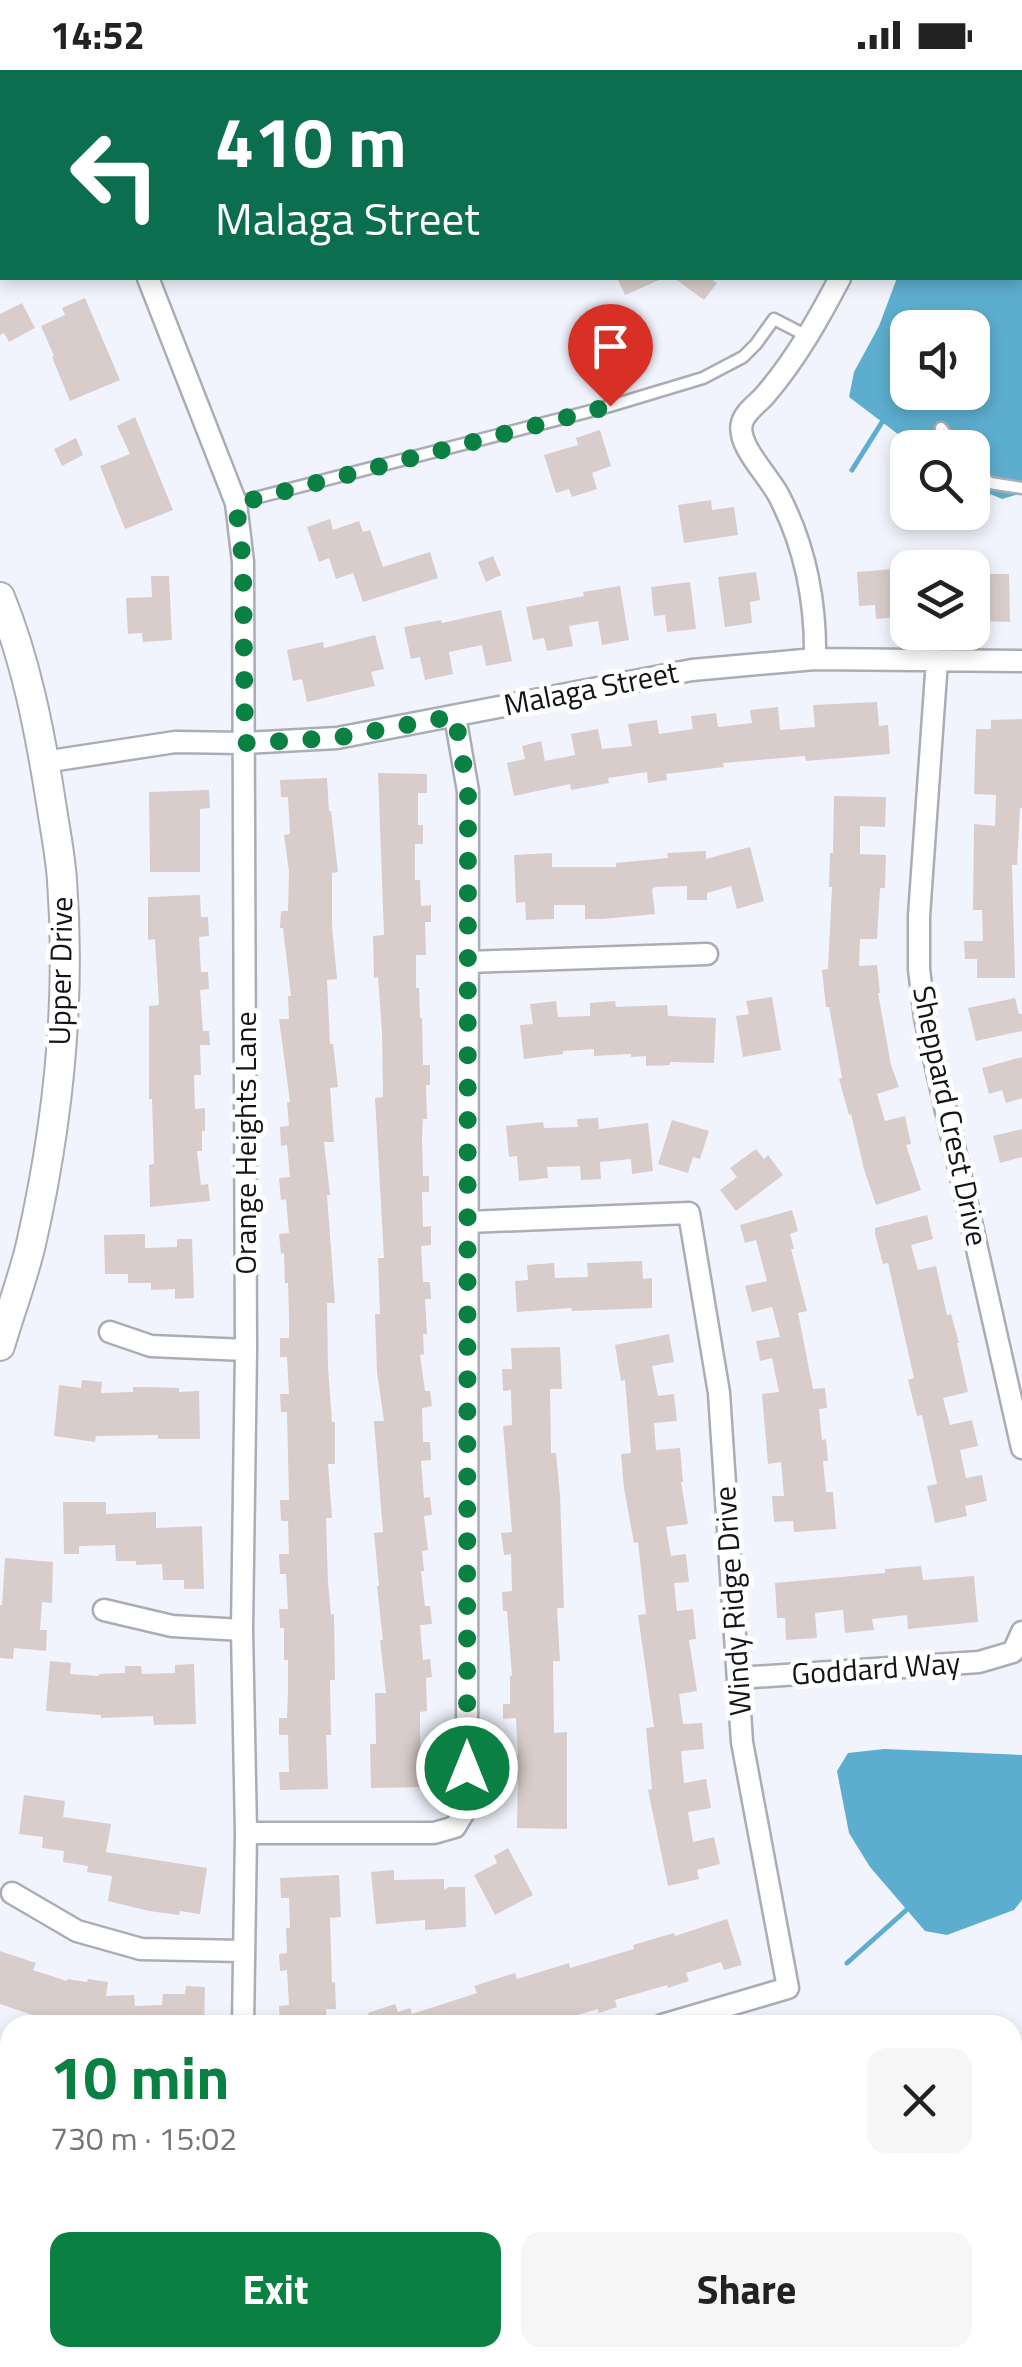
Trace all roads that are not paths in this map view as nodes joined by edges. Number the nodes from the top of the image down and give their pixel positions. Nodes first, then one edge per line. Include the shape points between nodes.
1 (149, 280) edge
2 (839, 280) edge
3 (807, 337) junction
4 (990, 484) edge
5 (1022, 488) edge
6 (236, 504) junction
7 (0, 596) edge
8 (814, 659) junction
9 (936, 660) junction
10 (1022, 661) edge
11 (455, 716) junction
12 (245, 743) junction
13 (44, 762) junction
14 (708, 954) dead end
15 (468, 962) junction
16 (468, 1222) junction
17 (110, 1332) dead end
18 (0, 1346) edge
19 (246, 1350) junction
20 (1022, 1448) edge
21 (104, 1610) dead end
22 (242, 1630) junction
23 (1018, 1642) edge
24 (738, 1678) junction
25 (246, 1832) junction
26 (12, 1893) dead end
27 (243, 1952) junction
28 (243, 2015) edge
29 (696, 2015) edge

1 - 6 street, Orange Heights Lane
2 - 3 street
3 - 6 lane via 774,320 743,357 703,378
3 - 8 street via 740,428 795,534 814,608
4 - 5 lane
6 - 12 street, Orange Heights Lane
7 - 13 main road, Upper Drive
8 - 9 street, Malaga Street
8 - 11 street, Malaga Street via 692,670
9 - 10 street, Malaga Street
9 - 20 street, Sheppard Crest Drive via 919,969
11 - 12 street, Malaga Street via 336,738
11 - 15 street via 468,791
12 - 13 street, Malaga Street via 175,742
12 - 19 street, Orange Heights Lane
13 - 18 main road, Upper Drive via 62,878 65,996 52,1140
14 - 15 street
15 - 16 street
16 - 24 street, Windy Ridge Drive via 689,1213 719,1393
16 - 25 street via 467,1807 455,1826 434,1833
17 - 19 street via 151,1346
19 - 22 street, Orange Heights Lane
21 - 22 street via 172,1626
22 - 25 street, Orange Heights Lane
23 - 24 street, Goddard Way via 979,1662
24 - 29 street, Windy Ridge Drive via 742,1742 788,1988
25 - 27 street, Orange Heights Lane
26 - 27 street via 77,1931 142,1949
27 - 28 street, Orange Heights Lane

